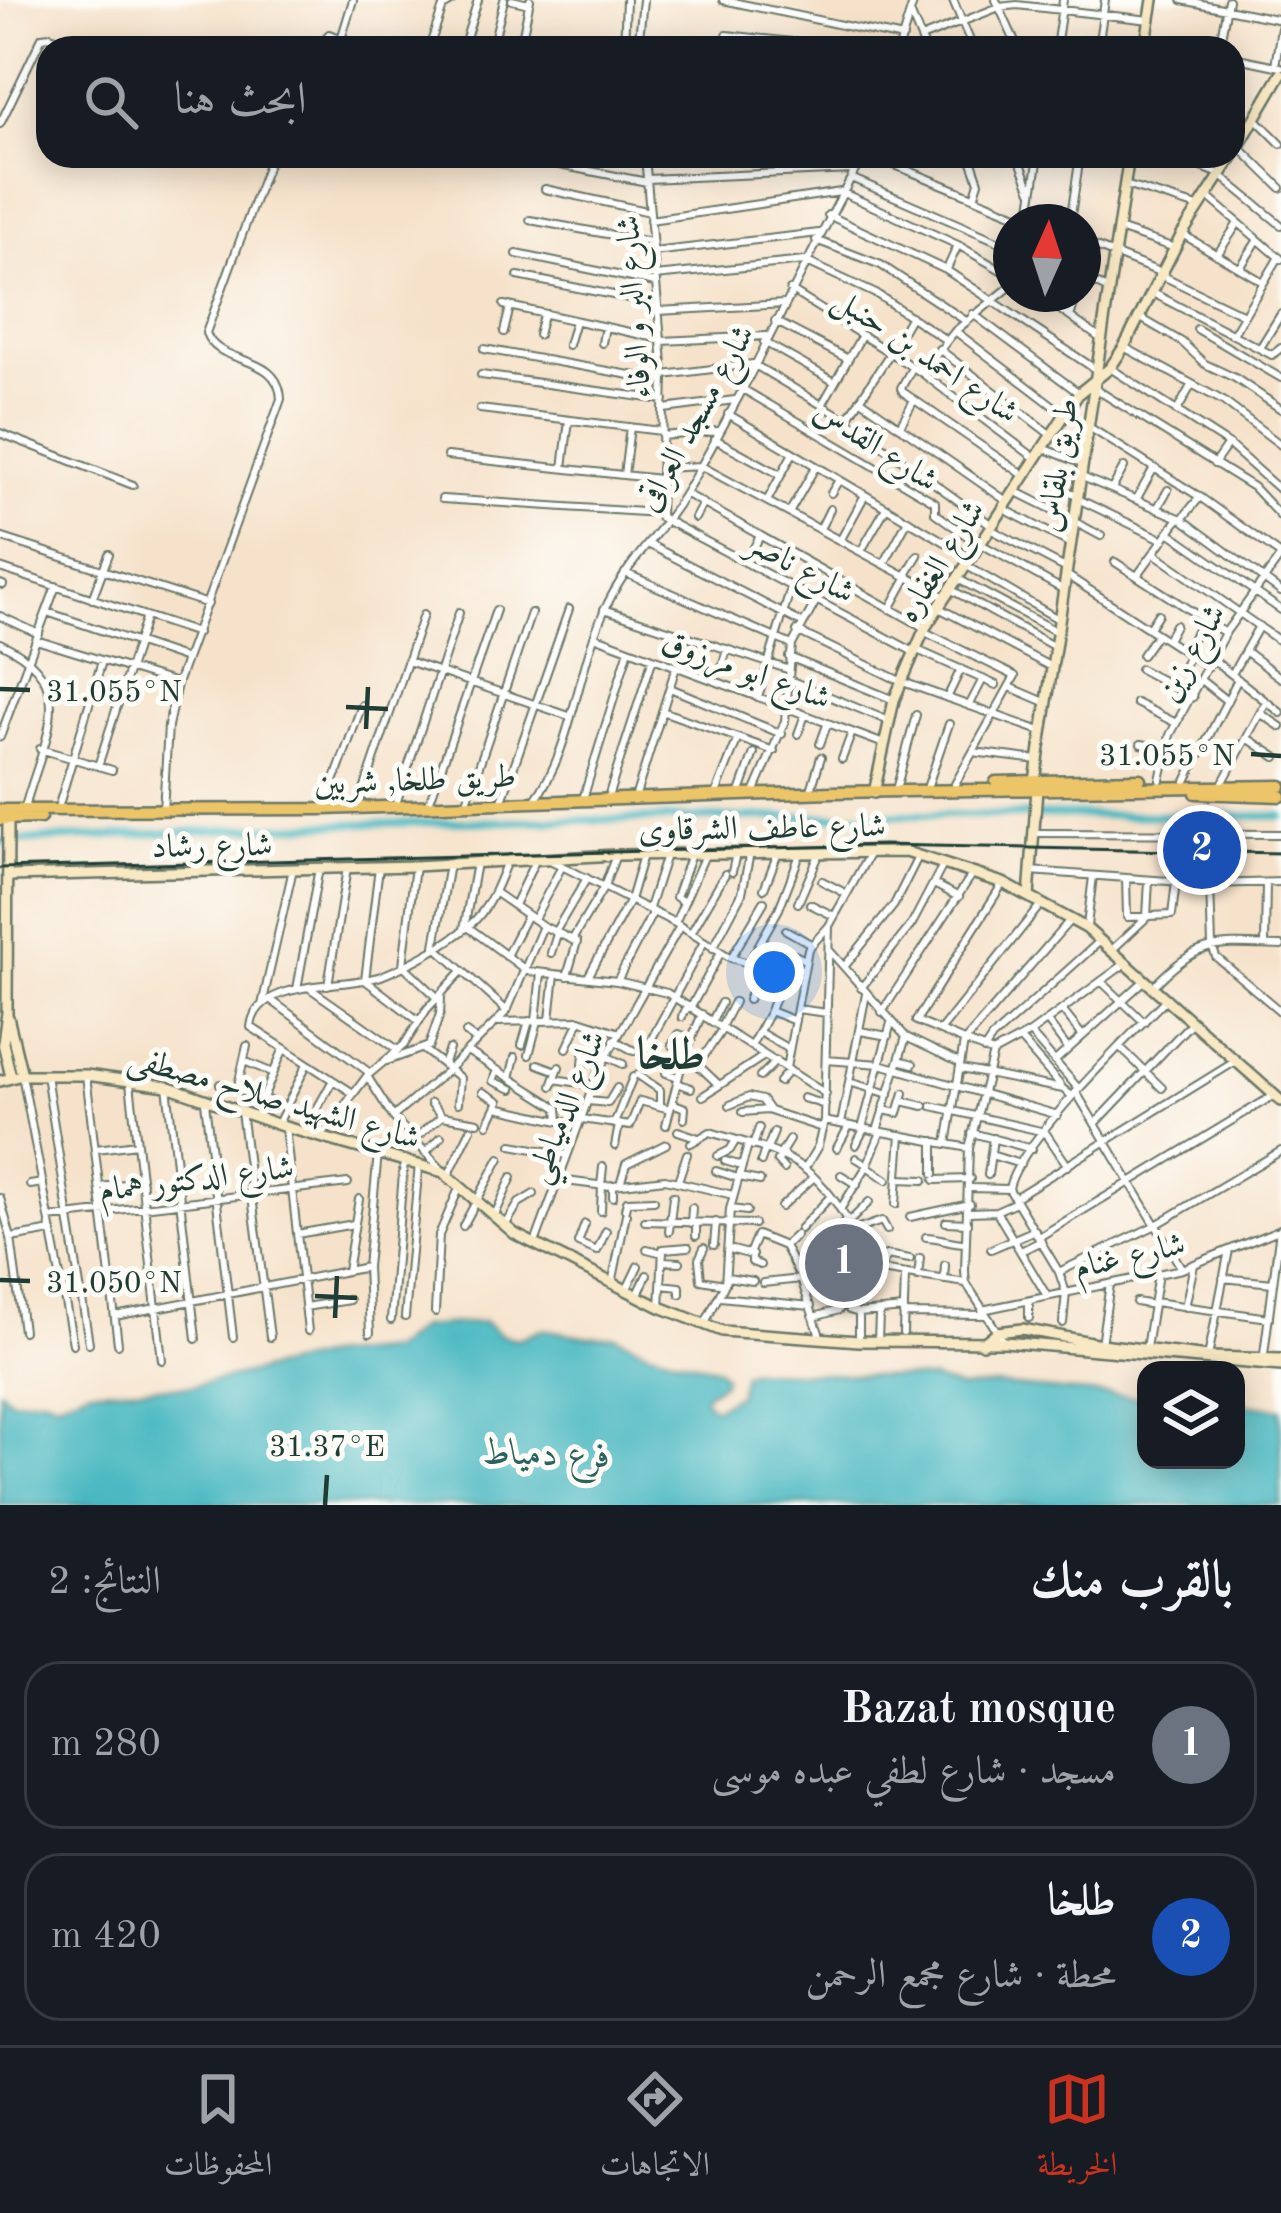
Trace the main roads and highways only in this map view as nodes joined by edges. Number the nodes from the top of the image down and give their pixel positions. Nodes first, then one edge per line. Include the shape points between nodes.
1 (1153, 0) edge
2 (1147, 36) edge
3 (1279, 69) edge
4 (1277, 94) edge
5 (1245, 138) edge
6 (1127, 168) edge
7 (1225, 168) edge
8 (1095, 378) junction
9 (1098, 783) junction
10 (1281, 783) edge
11 (1033, 786) junction
12 (1145, 786) junction
13 (875, 789) junction
14 (1281, 796) edge
15 (103, 812) junction
16 (4, 819) edge
17 (1030, 831) junction
18 (415, 866) joint
19 (5, 877) edge
20 (1026, 896) junction
21 (4, 939) edge
22 (4, 965) edge
23 (11, 1078) edge
24 (1278, 1102) edge
25 (982, 1343) junction
26 (1263, 1362) junction
27 (1281, 1362) edge

1 - 2 main road
3 - 4 main road
4 - 5 main road
6 - 8 main road, طريق بلقاس
7 - 8 main road, شارع الغفاره via 1124,347
8 - 11 main road, طريق بلقاس
8 - 13 main road, شارع الغفاره via 924,630 894,700
9 - 10 main road, طريق طلخا, شربين
9 - 11 main road, طريق طلخا, شربين
9 - 12 main road, طريق طلخا, شربين
10 - 12 main road, طريق طلخا, شربين
11 - 13 main road, طريق طلخا, شربين
11 - 13 main road, طريق طلخا, شربين
11 - 17 main road, طريق بلقاس
12 - 14 main road
13 - 15 main road, طريق طلخا, شربين
15 - 16 main road
15 - 16 main road, طريق طلخا, شربين via 24,811
16 - 19 main road
17 - 20 main road
17 - 20 main road
18 - 19 main road, شارع رشاد
18 - 20 main road, شارع عاطف الشرقاوى via 872,850 920,854
19 - 21 main road
20 - 24 main road, شارع عاطف الشرقاوى via 1114,948
21 - 22 main road
22 - 23 main road
23 - 25 main road, شارع الشهيد صلاح مصطفى via 86,1075 167,1086 419,1164 446,1174 534,1245 722,1331
25 - 26 main road, شارع الشهيد صلاح مصطفى
25 - 26 main road, شارع الشهيد صلاح مصطفى via 1022,1329
26 - 27 main road, شارع الشهيد صلاح مصطفى

